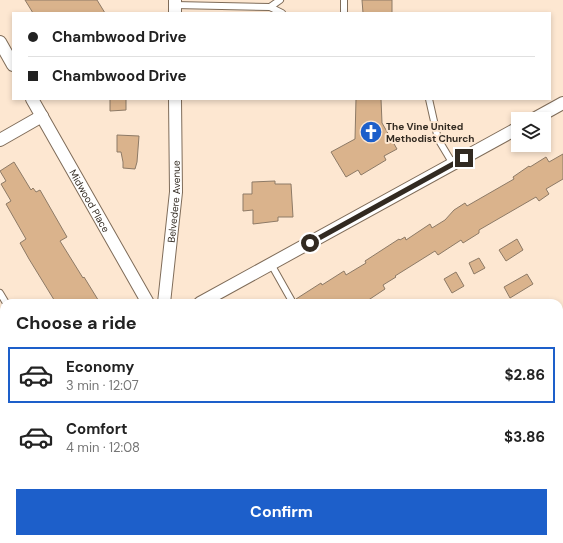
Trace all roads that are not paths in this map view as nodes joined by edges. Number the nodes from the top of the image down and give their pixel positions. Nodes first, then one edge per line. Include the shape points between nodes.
1 (280, 0) edge
2 (344, 0) edge
3 (175, 6) edge
4 (270, 7) junction
5 (280, 12) edge
6 (344, 12) edge
7 (0, 42) edge
8 (12, 63) edge
9 (33, 100) edge
10 (176, 100) edge
11 (429, 100) edge
12 (563, 103) edge
13 (547, 112) edge
14 (42, 116) junction
15 (511, 132) edge
16 (0, 140) edge
17 (453, 164) junction
18 (271, 264) junction
19 (146, 299) edge
20 (164, 299) edge
21 (207, 299) edge
22 (291, 299) edge

1 - 4 lane
2 - 6 lane
3 - 4 lane
4 - 5 lane
7 - 8 street
9 - 14 street, Midwood Place
10 - 20 street, Belvedere Avenue via 176,192
11 - 17 lane via 438,139
12 - 13 street
14 - 16 street
14 - 19 street, Midwood Place
15 - 17 street
17 - 18 street
18 - 21 street
18 - 22 lane

